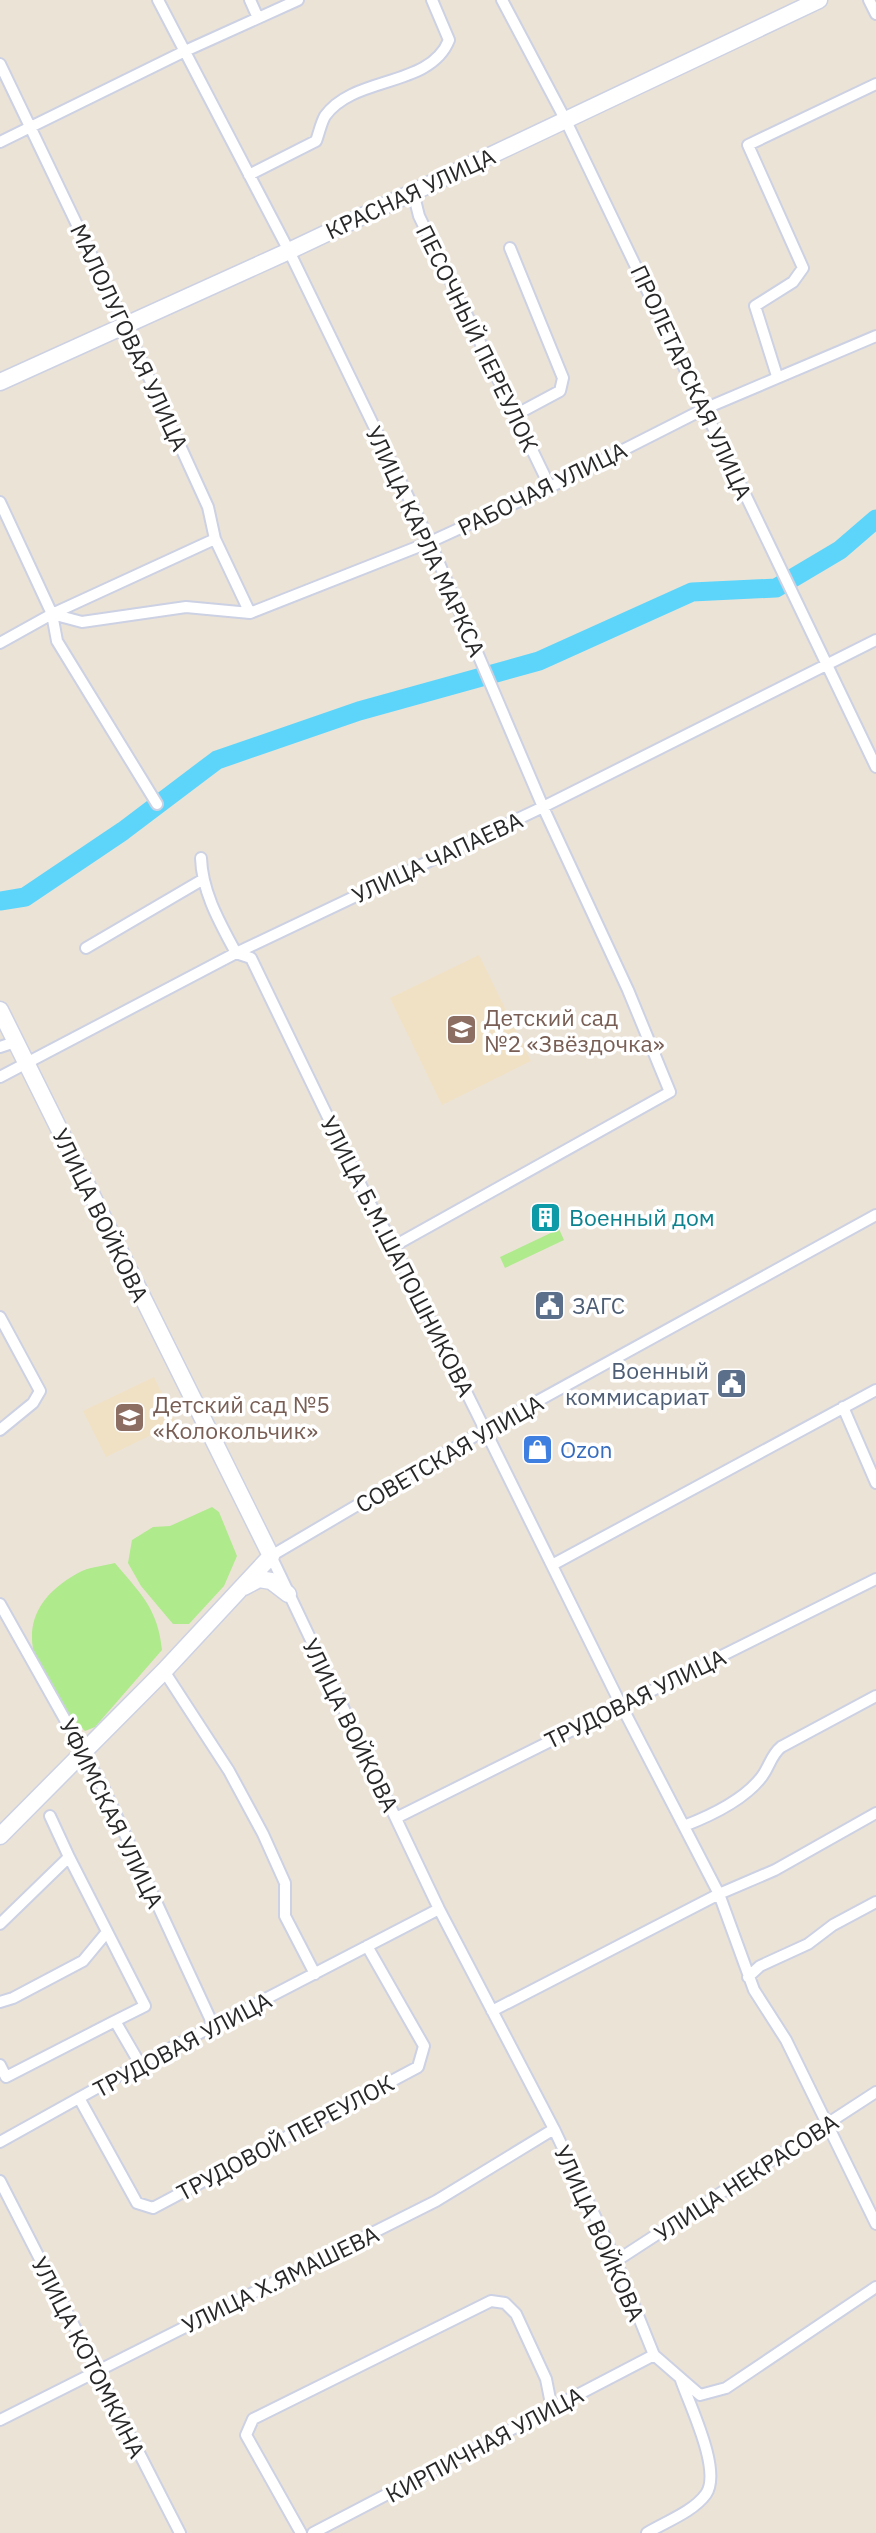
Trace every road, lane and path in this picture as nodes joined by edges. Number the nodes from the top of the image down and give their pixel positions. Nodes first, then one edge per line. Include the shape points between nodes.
1 (158, 0) edge
2 (250, 0) edge
3 (298, 0) edge
4 (432, 0) edge
5 (502, 0) edge
6 (819, 0) edge
7 (869, 0) edge
8 (876, 14) edge
9 (258, 18) junction
10 (183, 52) junction
11 (0, 64) edge
12 (876, 84) edge
13 (565, 119) junction
14 (33, 128) junction
15 (0, 142) edge
16 (249, 175) junction
17 (419, 189) junction
18 (510, 248) dead end
19 (289, 251) junction
20 (125, 325) junction
21 (876, 336) edge
22 (777, 376) junction
23 (0, 382) edge
24 (704, 409) junction
25 (517, 414) junction
26 (550, 487) junction
27 (0, 502) edge
28 (215, 538) junction
29 (430, 542) junction
30 (250, 613) junction
31 (52, 614) junction
32 (876, 640) edge
33 (0, 643) edge
34 (827, 665) junction
35 (876, 767) edge
36 (157, 804) dead end
37 (543, 807) junction
38 (201, 858) dead end
39 (202, 880) junction
40 (86, 948) dead end
41 (236, 953) junction
42 (0, 1010) edge
43 (8, 1045) edge
44 (26, 1064) junction
45 (0, 1077) edge
46 (876, 1215) edge
47 (394, 1246) junction
48 (0, 1317) edge
49 (876, 1390) edge
50 (843, 1407) junction
51 (0, 1430) edge
52 (485, 1430) junction
53 (876, 1483) edge
54 (250, 1517) junction
55 (271, 1556) junction
56 (552, 1564) junction
57 (876, 1579) edge
58 (239, 1590) junction
59 (289, 1594) junction
60 (0, 1604) edge
61 (3, 1618) edge
62 (164, 1671) junction
63 (876, 1696) edge
64 (621, 1705) junction
65 (84, 1751) junction
66 (876, 1814) edge
67 (50, 1816) dead end
68 (396, 1818) junction
69 (684, 1826) junction
70 (0, 1836) edge
71 (69, 1857) junction
72 (719, 1894) junction
73 (876, 1902) edge
74 (439, 1909) junction
75 (0, 1924) edge
76 (107, 1932) junction
77 (367, 1946) junction
78 (315, 1973) junction
79 (748, 1977) junction
80 (0, 2002) edge
81 (492, 2011) junction
82 (115, 2021) junction
83 (214, 2026) junction
84 (140, 2064) junction
85 (0, 2065) edge
86 (876, 2092) edge
87 (79, 2098) junction
88 (828, 2124) junction
89 (554, 2129) junction
90 (0, 2142) edge
91 (0, 2181) edge
92 (876, 2224) edge
93 (616, 2261) junction
94 (876, 2287) edge
95 (654, 2355) junction
96 (95, 2371) junction
97 (680, 2378) junction
98 (552, 2409) junction
99 (0, 2420) edge
100 (180, 2533) edge
101 (301, 2533) edge
102 (313, 2533) edge
103 (647, 2533) edge

1 - 10 street, УЛИЦА КАРЛА МАРКСА
2 - 9 street
3 - 9 street
4 - 16 street via 449,40 437,60 342,99 323,118 316,141
5 - 13 street, ПРОЛЕТАРСКАЯ УЛИЦА
6 - 13 main road, КРАСНАЯ УЛИЦА
7 - 8 street
9 - 10 street
10 - 14 street
10 - 16 street, УЛИЦА КАРЛА МАРКСА
11 - 14 street, МАЛОЛУГОВАЯ УЛИЦА
12 - 22 street via 748,145 803,268 793,282 755,306
13 - 17 main road, КРАСНАЯ УЛИЦА
13 - 24 street, ПРОЛЕТАРСКАЯ УЛИЦА
14 - 15 street
14 - 20 street, МАЛОЛУГОВАЯ УЛИЦА
16 - 19 street, УЛИЦА КАРЛА МАРКСА
17 - 19 main road, КРАСНАЯ УЛИЦА
17 - 25 street, ПЕСОЧНЫЙ ПЕРЕУЛОК via 414,196 419,216
18 - 25 street via 563,378 560,391
19 - 20 main road, КРАСНАЯ УЛИЦА
19 - 29 street, УЛИЦА КАРЛА МАРКСА
20 - 23 main road, КРАСНАЯ УЛИЦА
20 - 28 street, МАЛОЛУГОВАЯ УЛИЦА via 208,507
21 - 22 street, РАБОЧАЯ УЛИЦА
22 - 24 street, РАБОЧАЯ УЛИЦА
24 - 26 street, РАБОЧАЯ УЛИЦА
24 - 34 street, ПРОЛЕТАРСКАЯ УЛИЦА
25 - 26 street, ПЕСОЧНЫЙ ПЕРЕУЛОК
26 - 29 street, РАБОЧАЯ УЛИЦА
27 - 31 street
28 - 30 street, МАЛОЛУГОВАЯ УЛИЦА
28 - 31 street
29 - 30 street, РАБОЧАЯ УЛИЦА
29 - 37 street, УЛИЦА КАРЛА МАРКСА
30 - 31 street, РАБОЧАЯ УЛИЦА via 186,607 82,622
31 - 33 street
31 - 36 street via 57,641 74,673
32 - 34 street, УЛИЦА ЧАПАЕВА
34 - 35 street, ПРОЛЕТАРСКАЯ УЛИЦА
34 - 37 street, УЛИЦА ЧАПАЕВА
37 - 41 street, УЛИЦА ЧАПАЕВА
37 - 47 street, УЛИЦА КАРЛА МАРКСА via 670,1093
38 - 39 street, УЛИЦА Б.М.ШАПОШНИКОВА
39 - 40 street
39 - 41 street, УЛИЦА Б.М.ШАПОШНИКОВА
41 - 44 street, УЛИЦА ЧАПАЕВА
41 - 47 street, УЛИЦА Б.М.ШАПОШНИКОВА via 251,958
42 - 43 main road, УЛИЦА ВОЙКОВА
43 - 44 main road, УЛИЦА ВОЙКОВА
44 - 45 street, УЛИЦА ЧАПАЕВА
44 - 54 main road, УЛИЦА ВОЙКОВА
46 - 52 street, СОВЕТСКАЯ УЛИЦА
47 - 52 street, УЛИЦА Б.М.ШАПОШНИКОВА
48 - 51 street via 40,1391 33,1403
49 - 50 street
50 - 53 street
50 - 56 street
52 - 55 street, СОВЕТСКАЯ УЛИЦА
52 - 56 street, УЛИЦА Б.М.ШАПОШНИКОВА
54 - 55 main road, УЛИЦА ВОЙКОВА
54 - 58 main road via 255,1563
55 - 58 main road, СОВЕТСКАЯ УЛИЦА
55 - 59 street, УЛИЦА ВОЙКОВА
56 - 64 street, УЛИЦА Б.М.ШАПОШНИКОВА
57 - 64 street, ТРУДОВАЯ УЛИЦА
58 - 59 main road via 259,1579 271,1581
58 - 62 main road, СОВЕТСКАЯ УЛИЦА
59 - 68 street, УЛИЦА ВОЙКОВА
60 - 61 street, УФИМСКАЯ УЛИЦА
61 - 65 street, УФИМСКАЯ УЛИЦА
62 - 65 main road, СОВЕТСКАЯ УЛИЦА
62 - 78 street via 229,1771 262,1834 285,1883 285,1916
63 - 69 street via 781,1746 751,1788
64 - 68 street, ТРУДОВАЯ УЛИЦА
64 - 69 street, УЛИЦА Б.М.ШАПОШНИКОВА
65 - 70 main road, СОВЕТСКАЯ УЛИЦА
65 - 83 street, УФИМСКАЯ УЛИЦА
66 - 72 street via 775,1870
67 - 71 street
68 - 74 street, УЛИЦА ВОЙКОВА
69 - 72 street, УЛИЦА Б.М.ШАПОШНИКОВА
71 - 75 street
71 - 76 street
72 - 79 street, УЛИЦА Б.М.ШАПОШНИКОВА
72 - 81 street
73 - 79 street
74 - 77 street, ТРУДОВАЯ УЛИЦА
74 - 81 street, УЛИЦА ВОЙКОВА
76 - 80 street via 83,1961
76 - 82 street via 145,2006
77 - 78 street, ТРУДОВАЯ УЛИЦА
77 - 87 street, ТРУДОВОЙ ПЕРЕУЛОК via 424,2046 418,2067 153,2208 137,2203
78 - 83 street, ТРУДОВАЯ УЛИЦА
79 - 88 street, УЛИЦА Б.М.ШАПОШНИКОВА
81 - 89 street, УЛИЦА ВОЙКОВА
82 - 84 street
82 - 85 street via 6,2077
83 - 84 street, ТРУДОВАЯ УЛИЦА
84 - 87 street, ТРУДОВАЯ УЛИЦА
86 - 88 street, УЛИЦА НЕКРАСОВА
87 - 90 street, ТРУДОВАЯ УЛИЦА
88 - 92 street, УЛИЦА Б.М.ШАПОШНИКОВА
88 - 93 street, УЛИЦА НЕКРАСОВА
89 - 93 street, УЛИЦА ВОЙКОВА
89 - 96 street, УЛИЦА Х.ЯМАШЕВА via 436,2202
91 - 96 street, УЛИЦА КОТОМКИНА
93 - 95 street, УЛИЦА ВОЙКОВА
94 - 97 street, УЛИЦА ВОЙКОВА via 726,2388 700,2395
95 - 97 street, УЛИЦА ВОЙКОВА
95 - 98 street, КИРПИЧНАЯ УЛИЦА
96 - 99 street, УЛИЦА Х.ЯМАШЕВА
96 - 100 street, УЛИЦА КОТОМКИНА
97 - 103 street via 713,2476 698,2503
98 - 101 street via 546,2379 516,2314 505,2303 491,2301 448,2321 253,2419 246,2435
98 - 102 street, КИРПИЧНАЯ УЛИЦА

